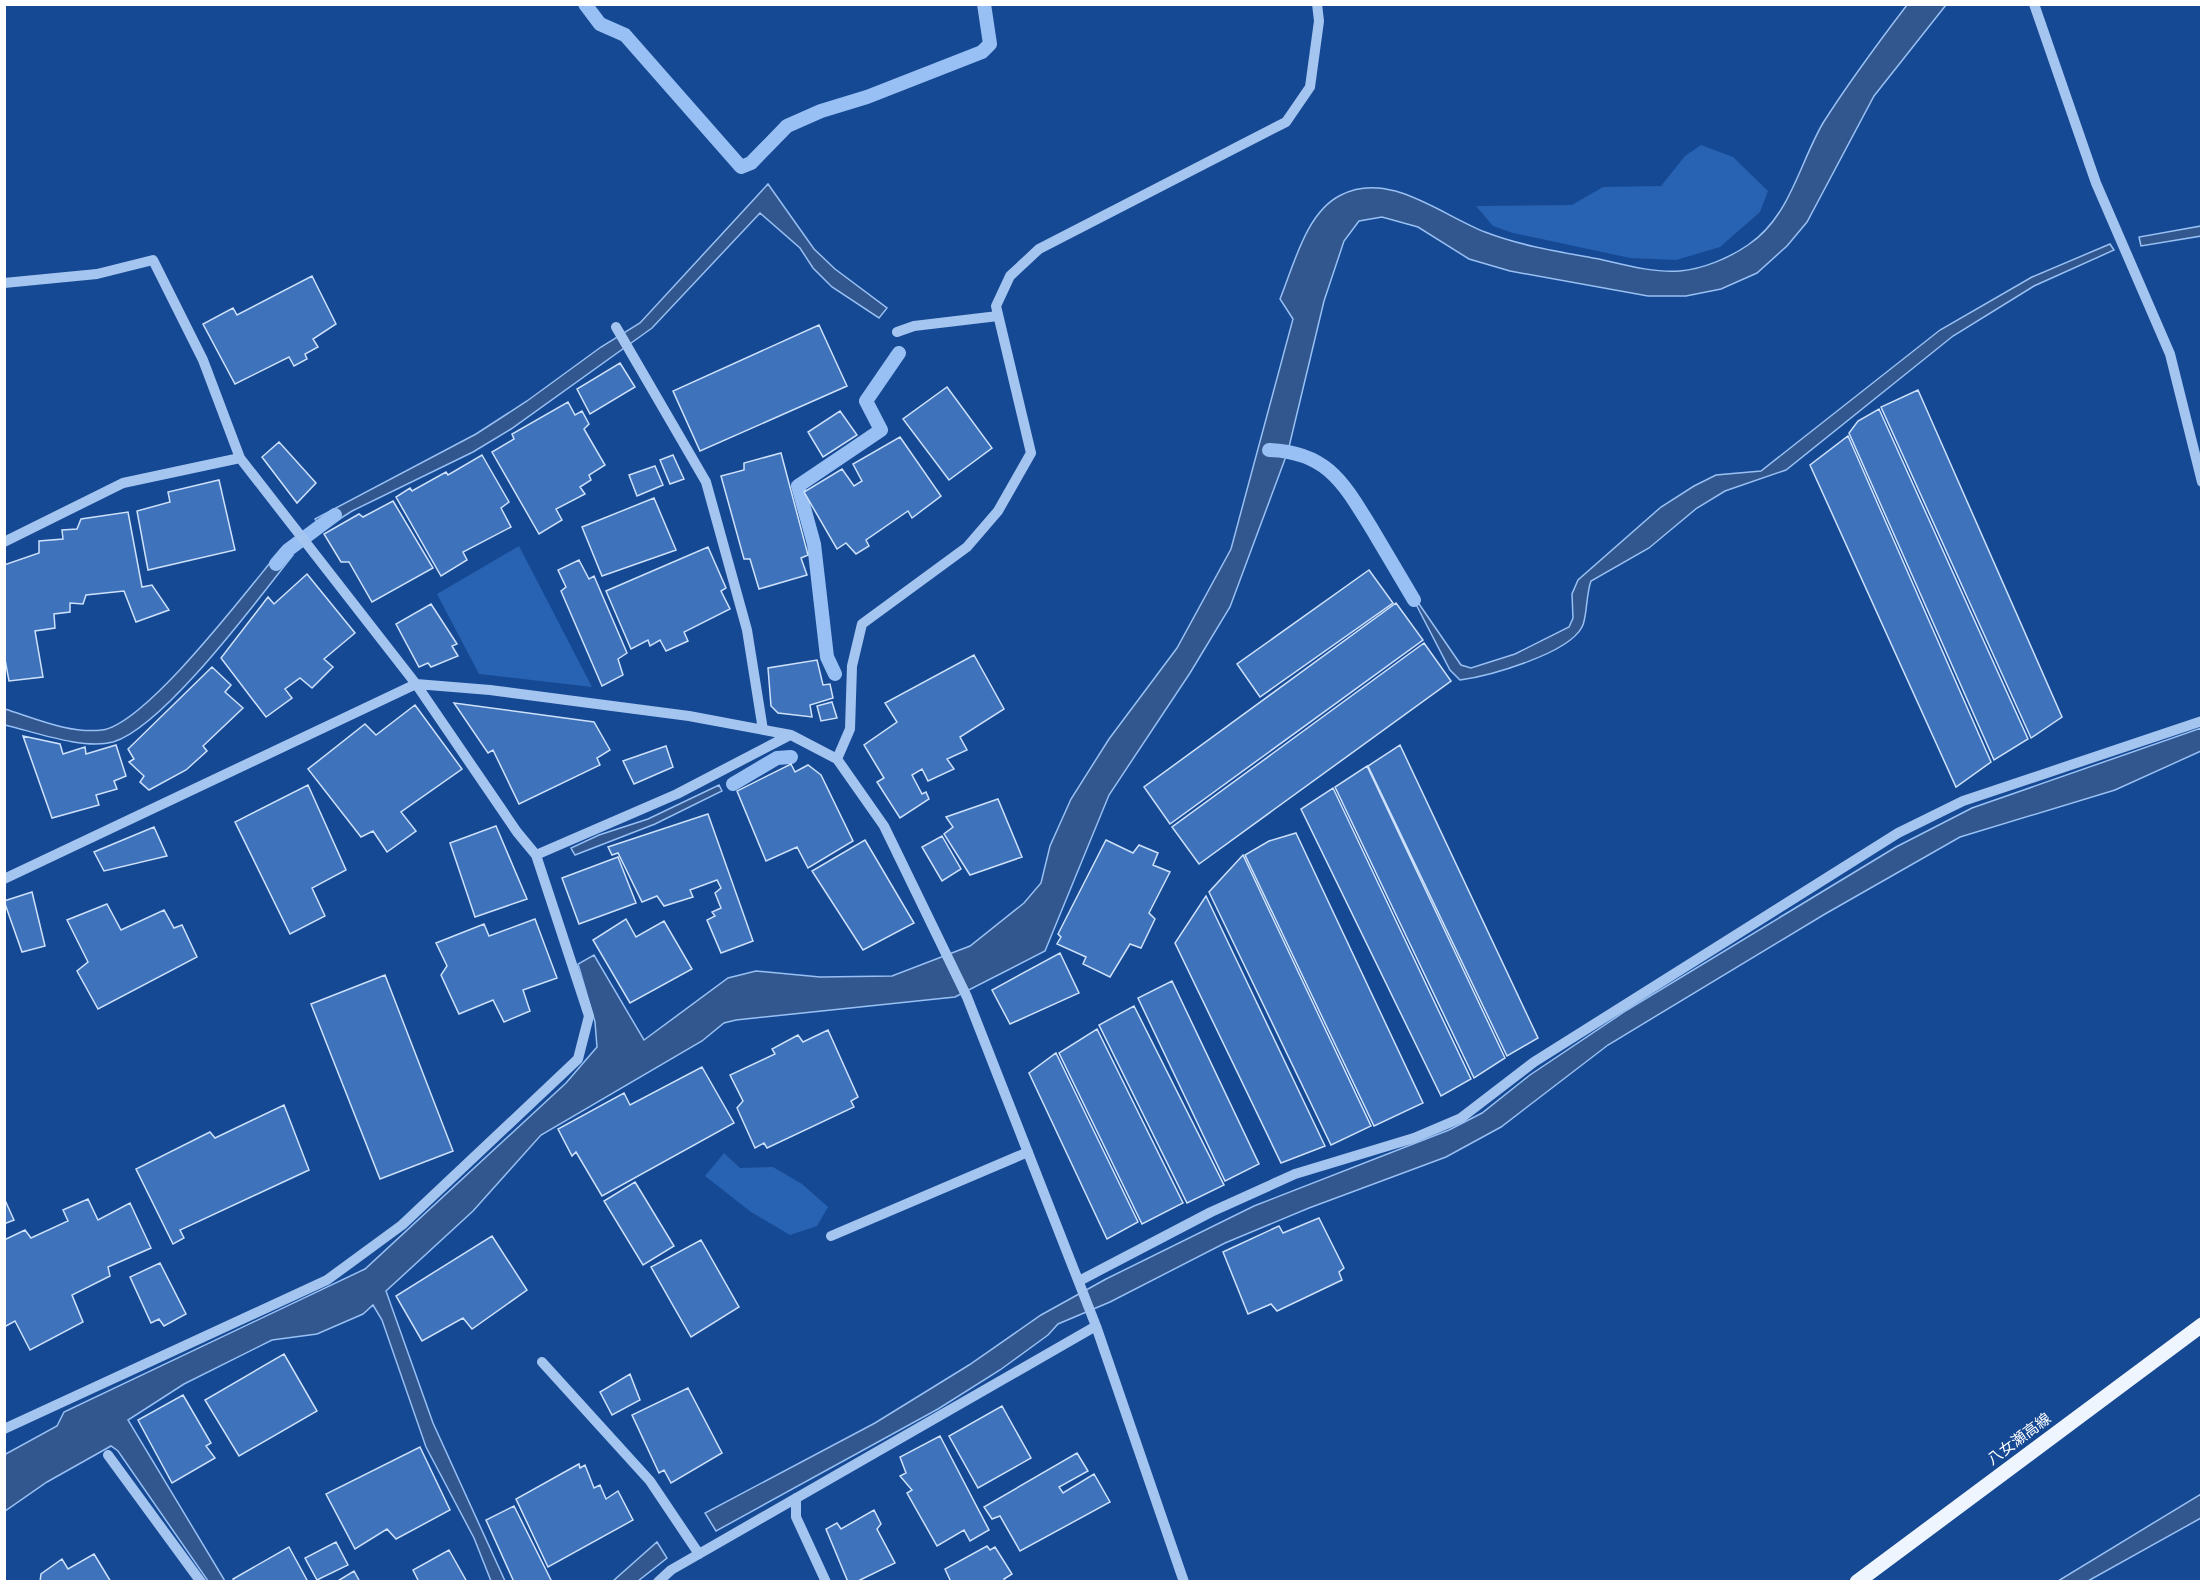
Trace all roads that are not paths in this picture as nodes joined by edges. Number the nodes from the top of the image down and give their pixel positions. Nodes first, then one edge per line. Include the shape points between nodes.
1 (1317, 4) edge
2 (2034, 4) edge
3 (4, 283) edge
4 (998, 316) junction
5 (617, 329) dead end
6 (897, 332) dead end
7 (240, 458) junction
8 (2202, 482) edge
9 (4, 542) edge
10 (416, 684) junction
11 (2202, 721) edge
12 (763, 730) junction
13 (791, 735) junction
14 (837, 759) junction
15 (536, 855) junction
16 (4, 879) edge
17 (1028, 1152) junction
18 (831, 1236) dead end
19 (1080, 1284) junction
20 (1094, 1320) junction
21 (2202, 1325) edge
22 (542, 1362) dead end
23 (4, 1429) edge
24 (108, 1455) dead end
25 (796, 1498) junction
26 (699, 1554) junction
27 (201, 1581) edge
28 (658, 1581) edge
29 (826, 1581) edge
30 (1184, 1581) edge
31 (1857, 1581) edge

1 - 4 street via 1319,21 1310,87 1286,122 1039,249 1010,276 996,306
2 - 8 street via 2096,183 2170,354
3 - 7 street via 97,274 153,260 203,360
4 - 6 street via 914,326
4 - 14 street via 1031,453 998,511 968,547 862,624 852,666 850,729
5 - 12 street via 706,482 747,630
7 - 9 street via 123,483
7 - 10 street
10 - 12 street via 578,701
10 - 15 street
10 - 16 street
11 - 19 street via 1954,805 1898,833 1534,1062 1461,1118 1414,1138 1295,1174 1211,1212
12 - 13 street
13 - 14 street
13 - 15 street via 677,794
14 - 17 street via 884,826 948,956
15 - 23 street via 589,1016 578,1059 402,1225 327,1280
17 - 18 street
17 - 19 street
19 - 20 street
20 - 25 street
20 - 30 street
21 - 31 main road, 八女瀬高線
22 - 26 street via 650,1481
24 - 27 street
25 - 26 street
25 - 29 street via 796,1517
26 - 28 street

